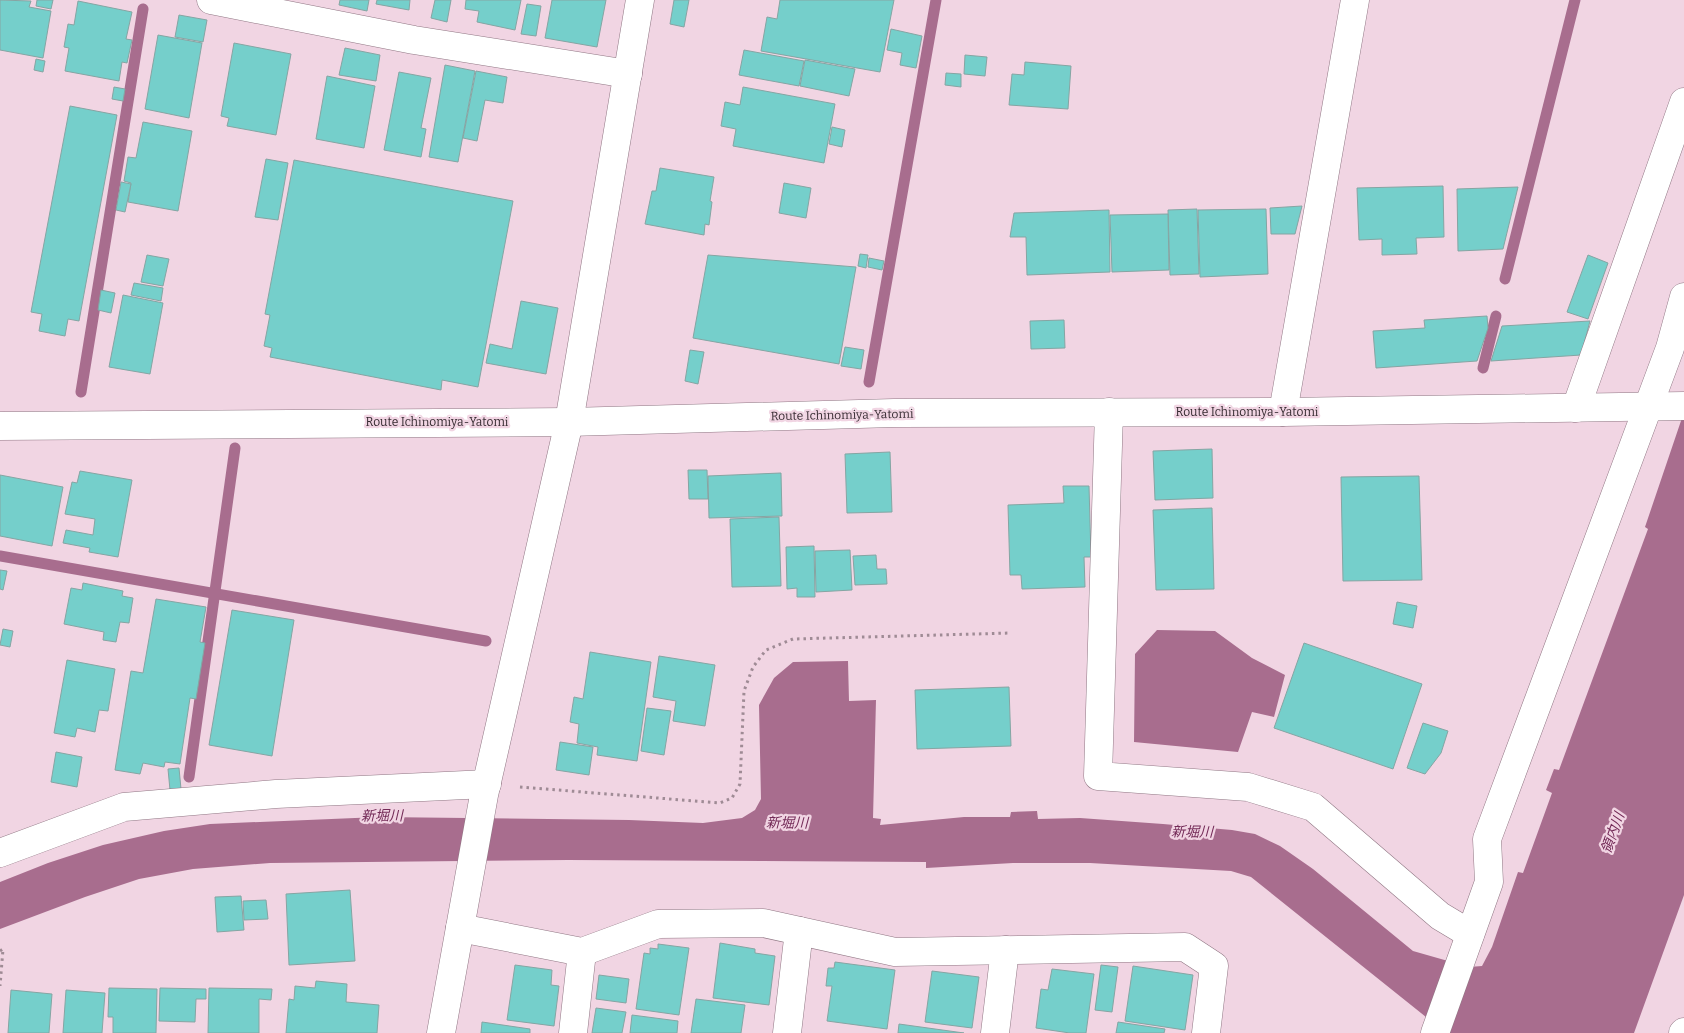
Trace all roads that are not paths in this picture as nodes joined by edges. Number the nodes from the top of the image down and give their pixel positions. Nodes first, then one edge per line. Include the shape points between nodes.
1 (210, 0) edge
2 (640, 0) edge
3 (1354, 0) edge
4 (628, 74) junction
5 (1683, 115) edge
6 (1684, 297) edge
7 (1663, 406) edge
8 (1576, 408) junction
9 (1109, 412) junction
10 (1283, 412) junction
11 (569, 422) junction
12 (0, 426) edge
13 (486, 790) junction
14 (0, 852) edge
15 (460, 928) junction
16 (799, 931) junction
17 (1467, 940) junction
18 (1005, 950) junction
19 (582, 952) junction
20 (442, 1033) edge
21 (573, 1033) edge
22 (787, 1033) edge
23 (995, 1033) edge
24 (1206, 1033) edge
25 (1435, 1033) edge

1 - 4 street via 414,40
2 - 4 street
3 - 10 street
4 - 11 street
5 - 8 street
6 - 7 street via 1670,348
7 - 8 street, Route Ichinomiya-Yatomi
7 - 17 street via 1488,839 1489,882
8 - 10 street, Route Ichinomiya-Yatomi
9 - 10 street, Route Ichinomiya-Yatomi
9 - 11 street, Route Ichinomiya-Yatomi
9 - 17 street via 1098,776 1248,786 1313,807
11 - 12 street, Route Ichinomiya-Yatomi
11 - 13 street
13 - 14 street via 276,794 124,807
13 - 15 street
15 - 19 street
15 - 20 street
16 - 18 street via 895,952
16 - 19 street via 763,923 658,924
16 - 22 street
17 - 25 street
18 - 23 street
18 - 24 street via 1185,947 1214,966
19 - 21 street

